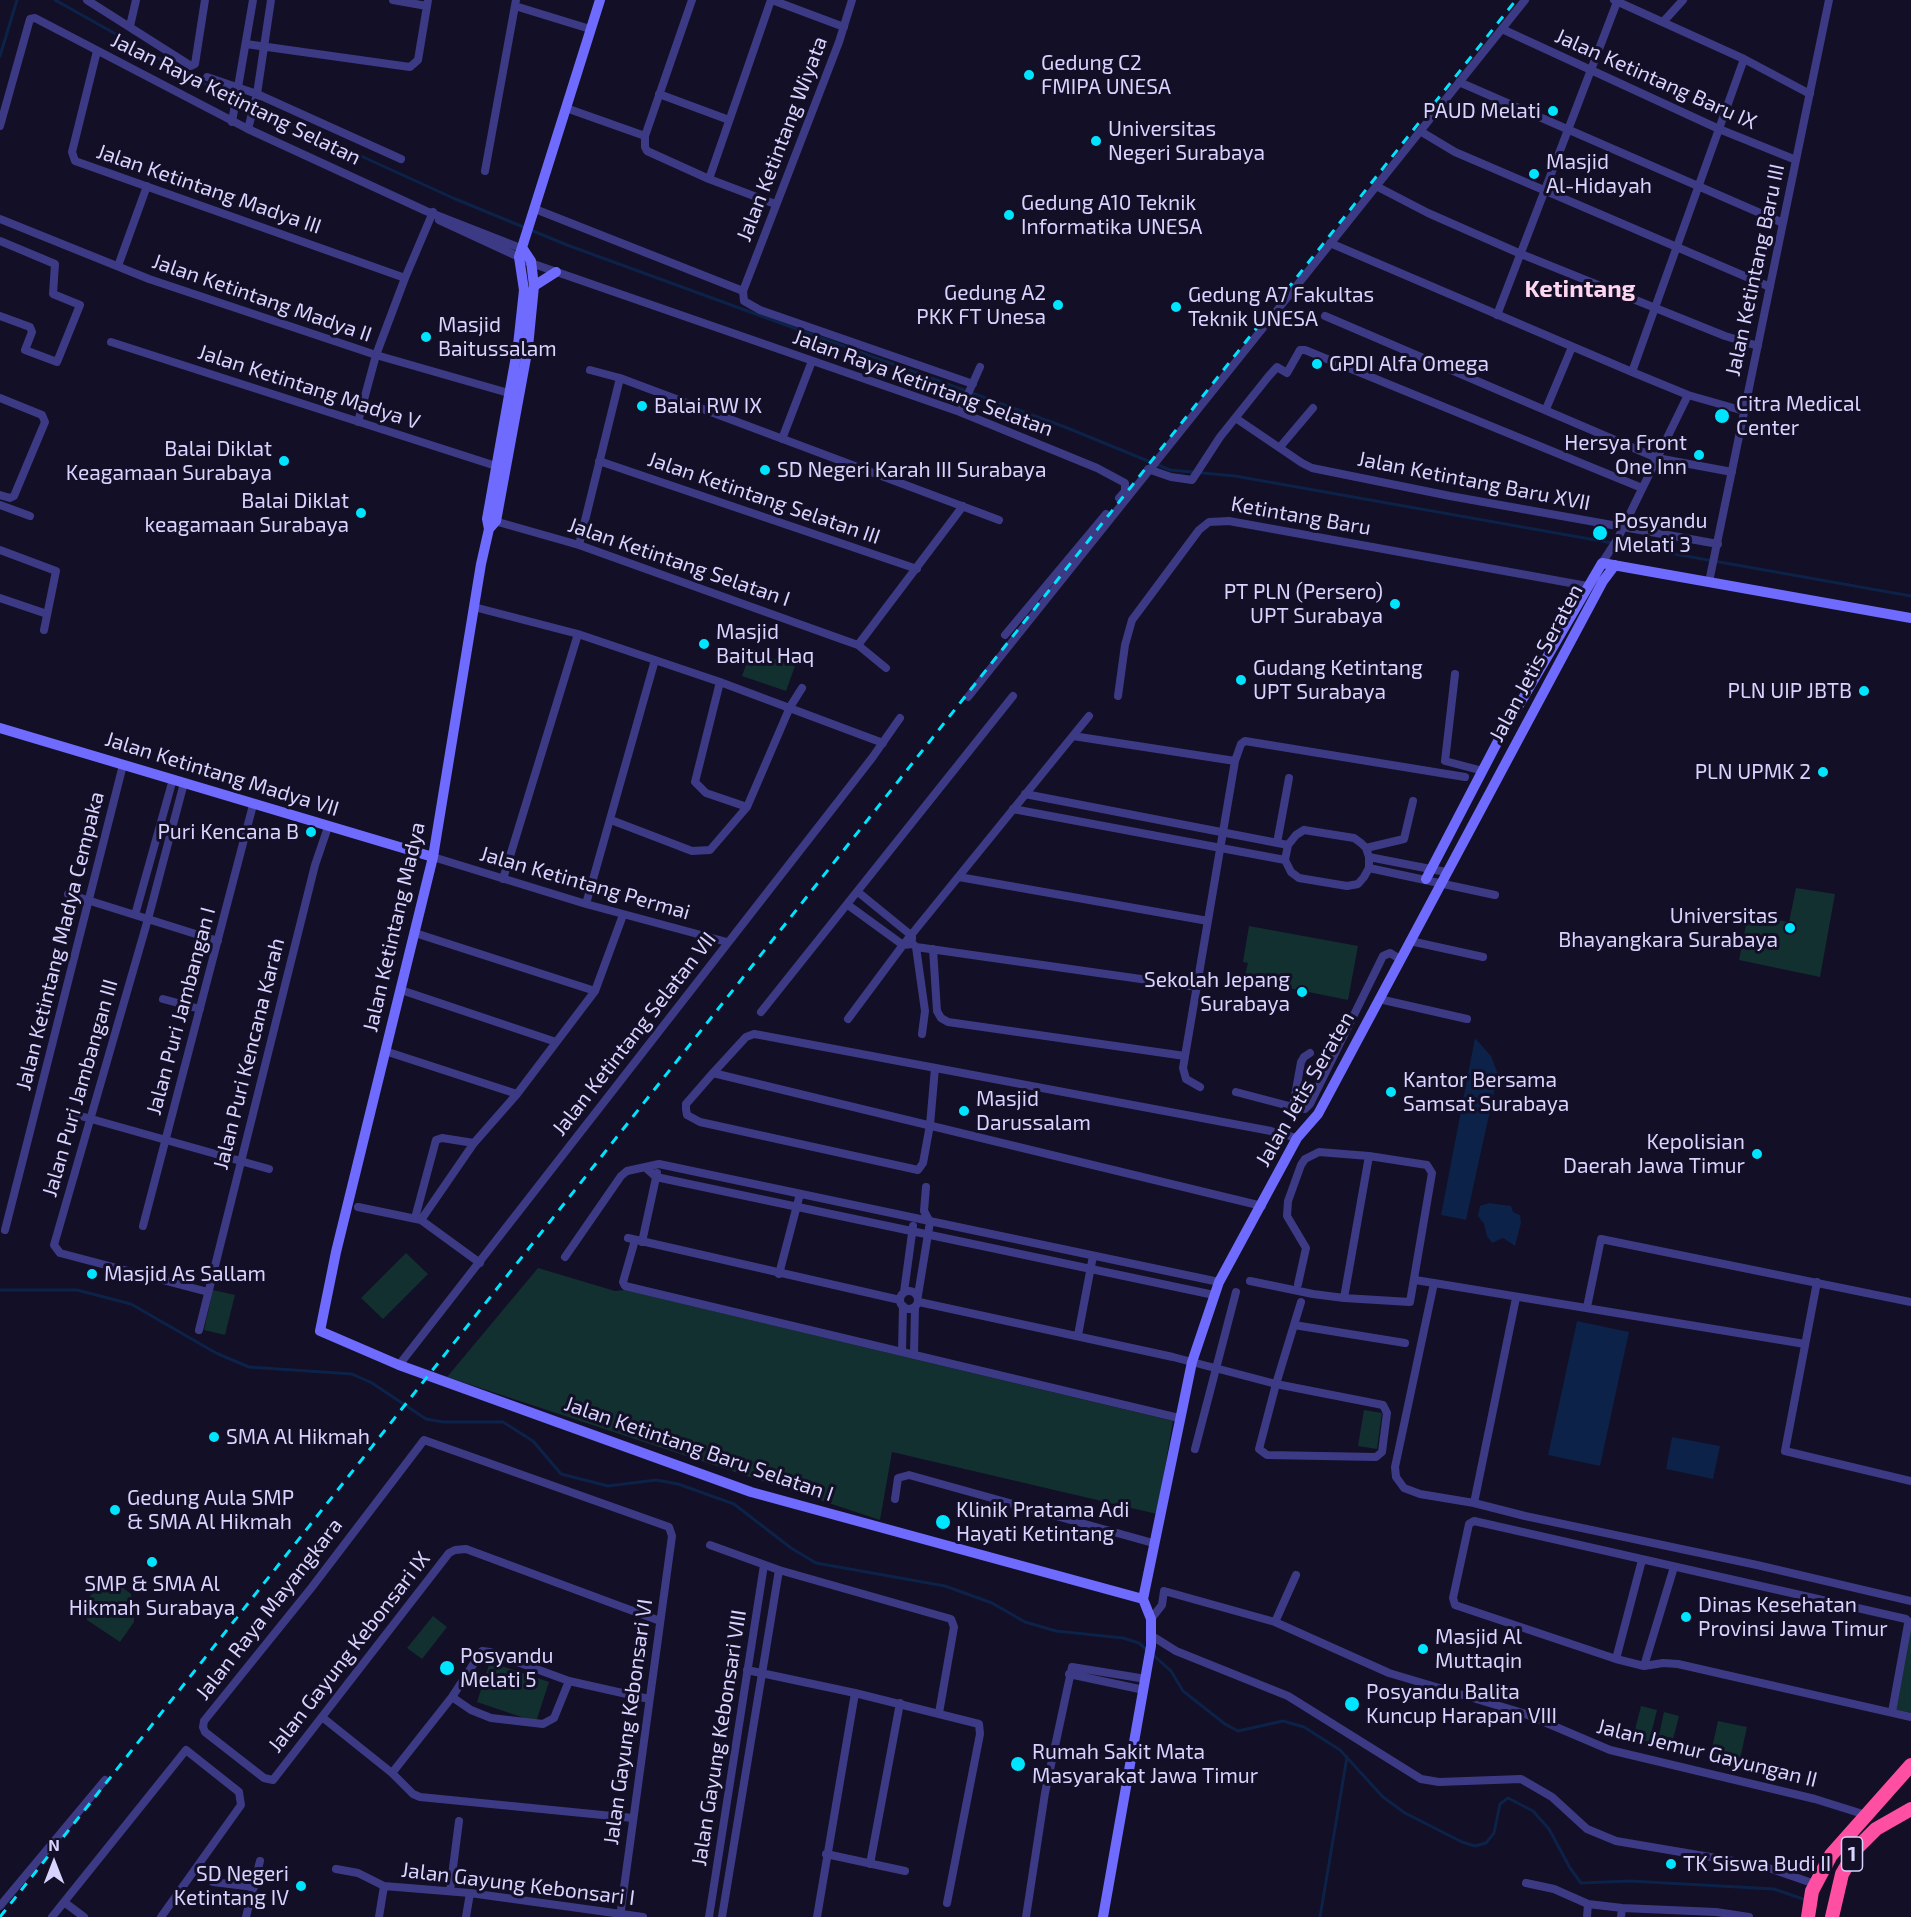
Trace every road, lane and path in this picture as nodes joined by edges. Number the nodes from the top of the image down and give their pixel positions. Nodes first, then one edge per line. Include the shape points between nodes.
1 (87, 0) edge
2 (136, 0) edge
3 (205, 0) edge
4 (253, 0) edge
5 (271, 0) edge
6 (393, 0) edge
7 (600, 0) edge
8 (692, 0) edge
9 (772, 0) edge
10 (852, 0) edge
11 (1526, 0) edge
12 (1683, 0) edge
13 (1829, 0) edge
14 (1615, 1) edge
15 (428, 3) edge
16 (516, 3) edge
17 (1663, 22) junction
18 (130, 26) junction
19 (844, 27) junction
20 (590, 29) junction
21 (1502, 29) junction
22 (246, 44) junction
23 (264, 47) junction
24 (97, 51) junction
25 (1744, 60) junction
26 (1591, 71) junction
27 (207, 76) dead end
28 (1459, 82) junction
29 (239, 91) junction
30 (660, 94) junction
31 (1810, 94) junction
32 (256, 96) junction
33 (566, 108) junction
34 (1, 116) edge
35 (729, 120) junction
36 (232, 122) junction
37 (0, 126) edge
38 (248, 129) junction
39 (1719, 129) junction
40 (1568, 130) junction
41 (1420, 131) junction
42 (645, 136) junction
43 (401, 159) dead end
44 (1796, 160) junction
45 (485, 171) dead end
46 (709, 179) junction
47 (147, 186) junction
48 (1376, 186) junction
49 (1698, 186) junction
50 (1545, 190) junction
51 (775, 204) junction
52 (535, 211) junction
53 (430, 213) junction
54 (0, 219) edge
55 (1783, 223) junction
56 (0, 242) edge
57 (1330, 243) junction
58 (1677, 247) junction
59 (524, 254) junction
60 (1521, 254) junction
61 (118, 267) junction
62 (556, 272) junction
63 (405, 278) junction
64 (534, 286) junction
65 (1770, 287) junction
66 (743, 291) junction
67 (1655, 308) junction
68 (1497, 315) junction
69 (0, 316) edge
70 (1325, 316) dead end
71 (111, 342) dead end
72 (1758, 346) junction
73 (1572, 347) junction
74 (376, 355) junction
75 (812, 361) junction
76 (980, 367) dead end
77 (590, 369) dead end
78 (1632, 372) junction
79 (620, 378) junction
80 (971, 388) junction
81 (514, 394) junction
82 (1688, 395) junction
83 (0, 398) edge
84 (962, 408) junction
85 (1313, 408) dead end
86 (1546, 409) junction
87 (1744, 411) junction
88 (1237, 419) junction
89 (357, 422) junction
90 (783, 439) junction
91 (1280, 447) junction
92 (1657, 458) junction
93 (599, 461) junction
94 (496, 466) junction
95 (1150, 467) junction
96 (1732, 472) junction
97 (1642, 488) junction
98 (0, 495) edge
99 (0, 505) edge
100 (963, 506) junction
101 (30, 516) dead end
102 (999, 520) dead end
103 (491, 523) junction
104 (1623, 528) junction
105 (579, 545) junction
106 (1717, 549) junction
107 (0, 550) edge
108 (1604, 560) junction
109 (1615, 565) junction
110 (917, 569) junction
111 (1709, 582) junction
112 (1587, 586) junction
113 (0, 598) edge
114 (474, 607) junction
115 (47, 614) junction
116 (1911, 618) edge
117 (44, 630) dead end
118 (579, 634) junction
119 (1005, 635) dead end
120 (858, 645) junction
121 (655, 660) junction
122 (885, 668) dead end
123 (1455, 674) dead end
124 (720, 682) junction
125 (802, 688) dead end
126 (1013, 696) dead end
127 (1118, 696) dead end
128 (968, 697) dead end
129 (790, 707) junction
130 (1089, 716) dead end
131 (900, 718) dead end
132 (0, 728) edge
133 (1073, 736) junction
134 (883, 742) junction
135 (1234, 761) junction
136 (123, 765) junction
137 (1483, 771) junction
138 (1465, 777) dead end
139 (1289, 778) dead end
140 (172, 779) junction
141 (184, 783) junction
142 (1025, 794) junction
143 (1413, 801) dead end
144 (253, 805) junction
145 (747, 807) junction
146 (1013, 809) junction
147 (611, 820) junction
148 (161, 823) junction
149 (173, 826) junction
150 (328, 826) junction
151 (1222, 832) junction
152 (1277, 843) junction
153 (1288, 845) junction
154 (1220, 848) junction
155 (1366, 848) junction
156 (433, 857) junction
157 (1369, 857) junction
158 (1286, 860) junction
159 (1369, 868) junction
160 (1429, 874) junction
161 (959, 877) junction
162 (1443, 877) junction
163 (503, 879) junction
164 (858, 892) junction
165 (68, 894) dead end
166 (1495, 895) dead end
167 (90, 901) junction
168 (586, 904) junction
169 (848, 905) junction
170 (135, 915) junction
171 (623, 915) junction
172 (148, 919) junction
173 (1208, 921) junction
174 (415, 933) junction
175 (218, 941) junction
176 (1410, 941) junction
177 (726, 942) junction
178 (914, 942) junction
179 (903, 945) junction
180 (933, 949) junction
181 (1483, 957) dead end
182 (1400, 959) junction
183 (1197, 987) junction
184 (401, 990) junction
185 (595, 991) junction
186 (163, 999) dead end
187 (1379, 999) junction
188 (200, 1009) junction
189 (761, 1012) dead end
190 (1467, 1019) dead end
191 (848, 1020) dead end
192 (922, 1034) dead end
193 (556, 1042) junction
194 (385, 1052) junction
195 (1311, 1053) dead end
196 (1185, 1056) junction
197 (935, 1068) junction
198 (713, 1073) junction
199 (1200, 1087) dead end
200 (1236, 1092) dead end
201 (517, 1094) junction
202 (1293, 1107) junction
203 (69, 1113) dead end
204 (89, 1119) junction
205 (930, 1125) junction
206 (1297, 1138) junction
207 (166, 1140) junction
208 (474, 1143) junction
209 (1369, 1156) junction
210 (240, 1161) junction
211 (659, 1164) junction
212 (646, 1168) junction
213 (269, 1169) dead end
214 (656, 1177) junction
215 (926, 1187) dead end
216 (800, 1194) junction
217 (1262, 1206) junction
218 (358, 1207) dead end
219 (797, 1207) junction
220 (924, 1211) junction
221 (418, 1219) junction
222 (914, 1219) junction
223 (930, 1222) junction
224 (143, 1227) dead end
225 (5, 1230) dead end
226 (912, 1230) junction
227 (928, 1233) junction
228 (635, 1240) junction
229 (1093, 1256) junction
230 (565, 1257) dead end
231 (480, 1263) junction
232 (1090, 1268) junction
233 (779, 1274) junction
234 (1415, 1280) junction
235 (1250, 1281) dead end
236 (1219, 1282) junction
237 (1817, 1282) junction
238 (1434, 1283) junction
239 (1298, 1284) dead end
240 (208, 1292) junction
241 (904, 1292) junction
242 (1236, 1292) dead end
243 (1214, 1295) junction
244 (1344, 1298) junction
245 (1516, 1298) junction
246 (917, 1301) junction
247 (1301, 1302) dead end
248 (1911, 1302) edge
249 (901, 1303) junction
250 (1587, 1307) junction
251 (1294, 1325) junction
252 (199, 1330) dead end
253 (320, 1331) joint
254 (1078, 1335) junction
255 (1405, 1343) dead end
256 (1805, 1344) junction
257 (902, 1352) junction
258 (914, 1354) junction
259 (1192, 1362) junction
260 (399, 1365) junction
261 (1215, 1369) junction
262 (1276, 1384) junction
263 (1179, 1418) junction
264 (420, 1443) joint
265 (1195, 1449) dead end
266 (1911, 1481) edge
267 (895, 1499) dead end
268 (1474, 1503) junction
269 (1153, 1543) junction
270 (710, 1545) dead end
271 (1642, 1560) junction
272 (764, 1565) junction
273 (1674, 1567) junction
274 (779, 1570) junction
275 (1296, 1575) dead end
276 (1143, 1599) junction
277 (1911, 1601) edge
278 (1152, 1619) junction
279 (660, 1621) junction
280 (1275, 1622) junction
281 (1910, 1624) edge
282 (1151, 1641) junction
283 (1616, 1659) junction
284 (1644, 1666) junction
285 (747, 1670) junction
286 (762, 1673) junction
287 (569, 1681) junction
288 (1145, 1685) junction
289 (855, 1693) junction
290 (452, 1697) junction
291 (649, 1699) junction
292 (900, 1703) junction
293 (1892, 1712) junction
294 (939, 1713) junction
295 (322, 1717) junction
296 (1911, 1717) edge
297 (1911, 1765) edge
298 (392, 1773) junction
299 (105, 1780) dead end
300 (273, 1780) joint
301 (1908, 1810) edge
302 (1868, 1812) junction
303 (633, 1818) junction
304 (459, 1821) dead end
305 (826, 1854) junction
306 (260, 1861) dead end
307 (870, 1864) junction
308 (336, 1869) dead end
309 (905, 1871) dead end
310 (213, 1882) dead end
311 (1526, 1883) dead end
312 (384, 1886) junction
313 (254, 1887) junction
314 (1813, 1890) junction
315 (450, 1891) junction
316 (470, 1893) junction
317 (64, 1902) junction
318 (947, 1903) dead end
319 (1588, 1904) junction
320 (0, 1906) edge
321 (1622, 1913) edge
322 (1808, 1914) edge
323 (620, 1916) edge
324 (52, 1917) edge
325 (84, 1917) edge
326 (161, 1917) edge
327 (246, 1917) edge
328 (379, 1917) edge
329 (466, 1917) edge
330 (643, 1917) edge
331 (709, 1917) edge
332 (722, 1917) edge
333 (816, 1917) edge
334 (1026, 1917) edge
335 (1102, 1917) edge
336 (1587, 1917) edge
337 (1749, 1917) edge
338 (1832, 1917) edge

1 - 18 street
2 - 18 street
3 - 18 street via 195,64 190,66
4 - 22 street
5 - 23 street
6 - 15 street
7 - 20 street, Jalan Ketintang Madya
8 - 30 street
9 - 19 street
9 - 35 street
10 - 19 street, Jalan Ketintang Wiyata
11 - 21 street
12 - 17 street
13 - 31 street, Jalan Ketintang Baru III
14 - 17 street
14 - 26 street
15 - 23 street via 418,60 410,67
16 - 20 street
16 - 45 street
17 - 25 street
19 - 51 street, Jalan Ketintang Wiyata
20 - 33 street, Jalan Ketintang Madya
21 - 26 street, Jalan Ketintang Baru IX
21 - 28 street
22 - 23 street
22 - 29 street
23 - 32 street
24 - 34 street, Jalan Raya Ketintang Selatan via 32,18
24 - 36 street, Jalan Raya Ketintang Selatan
24 - 47 street, Jalan Ketintang Madya III via 72,158
25 - 31 street
25 - 39 street
26 - 39 street, Jalan Ketintang Baru IX
26 - 40 street
27 - 29 street
28 - 40 street
28 - 41 street
29 - 32 street
29 - 36 street
30 - 35 street
30 - 42 street
31 - 44 street, Jalan Ketintang Baru III
32 - 38 street
32 - 43 street
33 - 42 street
33 - 52 street, Jalan Ketintang Madya
34 - 37 street
35 - 46 street
36 - 38 street, Jalan Raya Ketintang Selatan
38 - 53 street, Jalan Raya Ketintang Selatan
39 - 44 street, Jalan Ketintang Baru IX
39 - 49 street
40 - 49 street
40 - 50 street
41 - 48 street
41 - 50 street via 1455,152
42 - 46 street via 647,151
44 - 55 street, Jalan Ketintang Baru III
46 - 51 street
47 - 61 street
47 - 63 street, Jalan Ketintang Madya III
48 - 57 street
48 - 60 street
49 - 55 street
49 - 58 street
50 - 58 street
50 - 60 street
51 - 66 street, Jalan Ketintang Wiyata
52 - 59 street, Jalan Ketintang Madya
52 - 66 street
53 - 59 street, Jalan Raya Ketintang Selatan
53 - 63 street
54 - 61 street, Jalan Ketintang Madya II
55 - 65 street, Jalan Ketintang Baru III
56 - 69 street via 55,264 53,294 80,305 57,362 25,350 32,332 30,327
57 - 68 street
57 - 95 street
58 - 65 street
58 - 67 street
59 - 62 street, Jalan Raya Ketintang Selatan
59 - 64 street, Jalan Ketintang Madya
59 - 81 street, Jalan Ketintang Madya
60 - 67 street
60 - 68 street
61 - 74 street, Jalan Ketintang Madya II
62 - 64 street
62 - 75 street, Jalan Raya Ketintang Selatan
63 - 74 street
64 - 81 street, Jalan Ketintang Madya via 528,347
65 - 72 street, Jalan Ketintang Baru III
66 - 80 street via 744,301 760,310
67 - 72 street
67 - 78 street
68 - 73 street
70 - 86 street
71 - 89 street, Jalan Ketintang Madya V
72 - 87 street, Jalan Ketintang Baru III
73 - 78 street
73 - 86 street
74 - 81 street, Jalan Ketintang Madya II
74 - 89 street
75 - 84 street, Jalan Raya Ketintang Selatan
75 - 90 street
76 - 80 street
77 - 79 street
78 - 82 street
79 - 90 street
79 - 93 street
80 - 84 street
81 - 94 street, Jalan Ketintang Madya
81 - 103 street, Jalan Ketintang Madya
82 - 87 street
82 - 92 street, Jalan Jetis Seraten
83 - 98 street via 42,415 45,422 15,495
84 - 119 street, Jalan Raya Ketintang Selatan via 1097,468 1126,485 1068,562
85 - 91 street
86 - 92 street
87 - 96 street, Jalan Ketintang Baru III
88 - 91 street, Jalan Ketintang Baru XVII
88 - 95 street via 1192,480 1171,477
88 - 97 street via 1277,367 1287,373 1300,350 1305,350
89 - 94 street, Jalan Ketintang Madya V
90 - 100 street
91 - 104 street, Jalan Ketintang Baru XVII via 1312,468
92 - 96 street
92 - 97 street, Jalan Jetis Seraten
93 - 105 street
93 - 110 street, Jalan Ketintang Selatan III
94 - 103 street, Jalan Ketintang Madya
95 - 128 street
96 - 106 street, Jalan Ketintang Baru III
97 - 104 street, Jalan Jetis Seraten
99 - 101 street
100 - 102 street
100 - 110 street
103 - 105 street, Jalan Ketintang Selatan I
103 - 114 street, Jalan Ketintang Madya
104 - 106 street, Jalan Ketintang Baru XVII
104 - 108 street, Jalan Jetis Seraten
105 - 120 street, Jalan Ketintang Selatan I
106 - 111 street, Jalan Ketintang Baru III
107 - 115 street via 56,570
108 - 109 street
108 - 112 street, Jalan Jetis Seraten
109 - 111 street
109 - 162 street, Jalan Jetis Seraten
110 - 120 street
111 - 116 street
112 - 127 street, Ketintang Baru via 1229,521 1209,522 1198,530 1132,620
112 - 137 street, Jalan Jetis Seraten
113 - 115 street
114 - 118 street
114 - 156 street, Jalan Ketintang Madya
115 - 117 street
118 - 121 street
118 - 163 street
120 - 122 street
121 - 124 street
121 - 147 street
123 - 137 street via 1445,761
124 - 129 street
124 - 145 street via 695,782 706,793
125 - 129 street
126 - 164 street
129 - 134 street
129 - 145 street
130 - 133 street
131 - 134 street, Jalan Ketintang Selatan VII
132 - 136 street, Jalan Ketintang Madya VII
133 - 135 street
133 - 142 street
134 - 177 street, Jalan Ketintang Selatan VII
135 - 138 street via 1237,748 1245,741
135 - 151 street
136 - 140 street, Jalan Ketintang Madya VII
136 - 167 street, Jalan Ketintang Madya Cempaka
137 - 160 street, Jalan Jetis Seraten
139 - 152 street
140 - 141 street, Jalan Ketintang Madya VII
140 - 148 street
141 - 144 street, Jalan Ketintang Madya VII
141 - 149 street, Jalan Puri Jambangan III
142 - 146 street
142 - 151 street
143 - 155 street via 1404,839
144 - 150 street, Jalan Ketintang Madya VII
144 - 175 street, Jalan Puri Jambangan I
145 - 147 street via 710,850 701,852
146 - 154 street
146 - 161 street
147 - 168 street
148 - 149 street
148 - 170 street
149 - 172 street, Jalan Puri Jambangan III
150 - 156 street, Jalan Ketintang Madya VII
150 - 210 street, Jalan Puri Kencana Karah
151 - 152 street
151 - 154 street
152 - 153 street
153 - 155 street via 1304,830 1314,830 1354,838
153 - 158 street
154 - 158 street
154 - 173 street
155 - 157 street
156 - 163 street, Jalan Ketintang Permai
156 - 174 street, Jalan Ketintang Madya
157 - 159 street
157 - 160 street
158 - 159 street via 1299,878 1347,886 1358,884
159 - 160 street
160 - 162 street
161 - 173 street
161 - 178 street
162 - 166 street
162 - 176 street, Jalan Jetis Seraten
163 - 168 street, Jalan Ketintang Permai
164 - 169 street
164 - 178 street
165 - 167 street
167 - 170 street
167 - 225 street, Jalan Ketintang Madya Cempaka
168 - 171 street, Jalan Ketintang Permai
169 - 179 street
169 - 189 street
170 - 172 street
171 - 177 street, Jalan Ketintang Permai
171 - 185 street
172 - 175 street
172 - 204 street, Jalan Puri Jambangan III
173 - 183 street
174 - 184 street, Jalan Ketintang Madya
174 - 185 street
175 - 188 street, Jalan Puri Jambangan I
176 - 181 street
176 - 182 street, Jalan Jetis Seraten
177 - 231 street, Jalan Ketintang Selatan VII
178 - 179 street
178 - 180 street
178 - 192 street via 926,1011
179 - 191 street
180 - 183 street
180 - 196 street via 937,1011 948,1022
182 - 187 street, Jalan Jetis Seraten
182 - 202 street via 1390,953 1383,956 1308,1107
183 - 196 street
184 - 193 street
184 - 194 street, Jalan Ketintang Madya
185 - 193 street
186 - 188 street
187 - 190 street
187 - 206 street, Jalan Jetis Seraten via 1318,1114
188 - 207 street, Jalan Puri Jambangan I
193 - 201 street
194 - 201 street
194 - 253 street, Jalan Ketintang Madya
195 - 202 street via 1301,1062
196 - 199 street via 1183,1075
197 - 198 street via 754,1034 746,1037
197 - 205 street
197 - 206 street
198 - 205 street
198 - 205 street via 686,1104 687,1115 700,1122 918,1170 923,1164
200 - 202 street
201 - 208 street
203 - 204 street
204 - 207 street
204 - 240 street, Jalan Puri Jambangan III via 54,1245 56,1250
205 - 217 street
206 - 217 street, Jalan Jetis Seraten
207 - 210 street
207 - 224 street, Jalan Puri Jambangan I
208 - 221 street
208 - 221 street via 436,1140
209 - 234 street via 1431,1168
209 - 239 street via 1319,1152 1301,1165 1288,1200 1287,1216 1306,1248
209 - 244 street
210 - 213 street
210 - 240 street, Jalan Puri Kencana Karah
211 - 212 street
211 - 214 street
211 - 216 street
212 - 214 street
212 - 230 street via 621,1176
214 - 219 street
214 - 228 street
215 - 220 street
216 - 219 street
216 - 222 street
217 - 236 street, Jalan Jetis Seraten
218 - 221 street
219 - 226 street
219 - 233 street
220 - 222 street
220 - 223 street
221 - 231 street
222 - 223 street
222 - 226 street
223 - 227 street
223 - 229 street
226 - 227 street
226 - 241 street
227 - 232 street
227 - 246 street
228 - 233 street
228 - 257 street via 625,1286
229 - 232 street
229 - 236 street
231 - 260 street, Jalan Ketintang Selatan VII
232 - 243 street
232 - 254 street
233 - 249 street
234 - 238 street
234 - 244 street via 1412,1300 1407,1303
235 - 244 street
236 - 243 street, Jalan Jetis Seraten
237 - 248 street
237 - 250 street via 1601,1239
237 - 256 street
238 - 245 street
238 - 268 street via 1396,1477 1411,1491
240 - 252 street, Jalan Puri Kencana Karah
241 - 246 street via 914,1292
241 - 249 street
242 - 261 street
243 - 259 street, Jalan Jetis Seraten
245 - 250 street
245 - 268 street
246 - 249 street via 909,1309
246 - 254 street
246 - 258 street
247 - 251 street
249 - 257 street
250 - 256 street
251 - 255 street
251 - 262 street
253 - 260 street, Jalan Ketintang Baru Selatan I
254 - 259 street
256 - 266 street via 1786,1452
257 - 258 street
258 - 263 street
259 - 261 street
259 - 263 street, Jalan Jetis Seraten
260 - 276 street, Jalan Ketintang Baru Selatan I via 751,1492
261 - 262 street
261 - 265 street
262 - 262 street via 1258,1447 1262,1453 1373,1458 1381,1453 1385,1406
263 - 269 street, Jalan Jetis Seraten
264 - 279 street, Jalan Gayung Kebonsari VI via 428,1440 669,1527 672,1531
264 - 300 street, Jalan Raya Mayangkara via 312,1587 204,1721 205,1732 264,1778
267 - 269 street via 898,1478 909,1475
268 - 277 street
269 - 276 street, Jalan Jetis Seraten
270 - 272 street
271 - 273 street
271 - 283 street
271 - 283 street via 1476,1521 1469,1524 1453,1598 1455,1605
272 - 274 street
272 - 285 street, Jalan Gayung Kebonsari VIII
273 - 281 street via 1906,1619
273 - 284 street
274 - 286 street, Jalan Gayung Kebonsari VIII
274 - 294 street via 951,1619 954,1627
275 - 280 street
276 - 278 street
278 - 280 street, Jalan Jemur Gayungan II via 1162,1605 1164,1592
278 - 282 street
279 - 291 street, Jalan Gayung Kebonsari VI
279 - 295 street, Jalan Gayung Kebonsari IX via 466,1550 455,1550
280 - 302 street, Jalan Jemur Gayungan II via 1389,1673 1523,1713 1610,1749
281 - 293 street
282 - 288 street
282 - 314 street via 1288,1696 1421,1779 1521,1779 1552,1797 1587,1829 1616,1841 1754,1864
283 - 284 street
284 - 293 street via 1678,1664
285 - 286 street
285 - 331 street, Jalan Gayung Kebonsari VIII
286 - 289 street
286 - 332 street, Jalan Gayung Kebonsari VIII
287 - 290 street via 483,1651
287 - 290 street via 554,1718 543,1724 491,1718
287 - 291 street
288 - 334 street via 1075,1666 1069,1674
288 - 335 street
289 - 292 street
289 - 305 street
290 - 298 street
291 - 303 street, Jalan Gayung Kebonsari VI
292 - 294 street
292 - 307 street
293 - 296 street
294 - 318 street via 977,1723 980,1728
295 - 298 street
295 - 300 street, Jalan Gayung Kebonsari IX
297 - 302 highway, 1
298 - 303 street via 412,1794 426,1798
299 - 320 street
301 - 302 highway
301 - 338 highway, 1 via 1876,1829 1849,1858
302 - 314 highway, 1 via 1831,1855
303 - 323 street, Jalan Gayung Kebonsari VI
304 - 315 street
305 - 307 street
305 - 333 street
306 - 313 street
307 - 309 street
308 - 312 street via 358,1873
310 - 313 street
311 - 319 street via 1554,1889
312 - 315 street, Jalan Gayung Kebonsari I
312 - 328 street, Jalan Gayung Kebonsari I
313 - 327 street
314 - 322 highway, 1
315 - 316 street, Jalan Gayung Kebonsari I
316 - 323 street, Jalan Gayung Kebonsari I
316 - 329 street
317 - 324 street
317 - 325 street
317 - 326 street via 185,1750 239,1792 242,1805
319 - 321 street
319 - 336 street
321 - 337 street via 1716,1912
323 - 330 street, Jalan Gayung Kebonsari I

